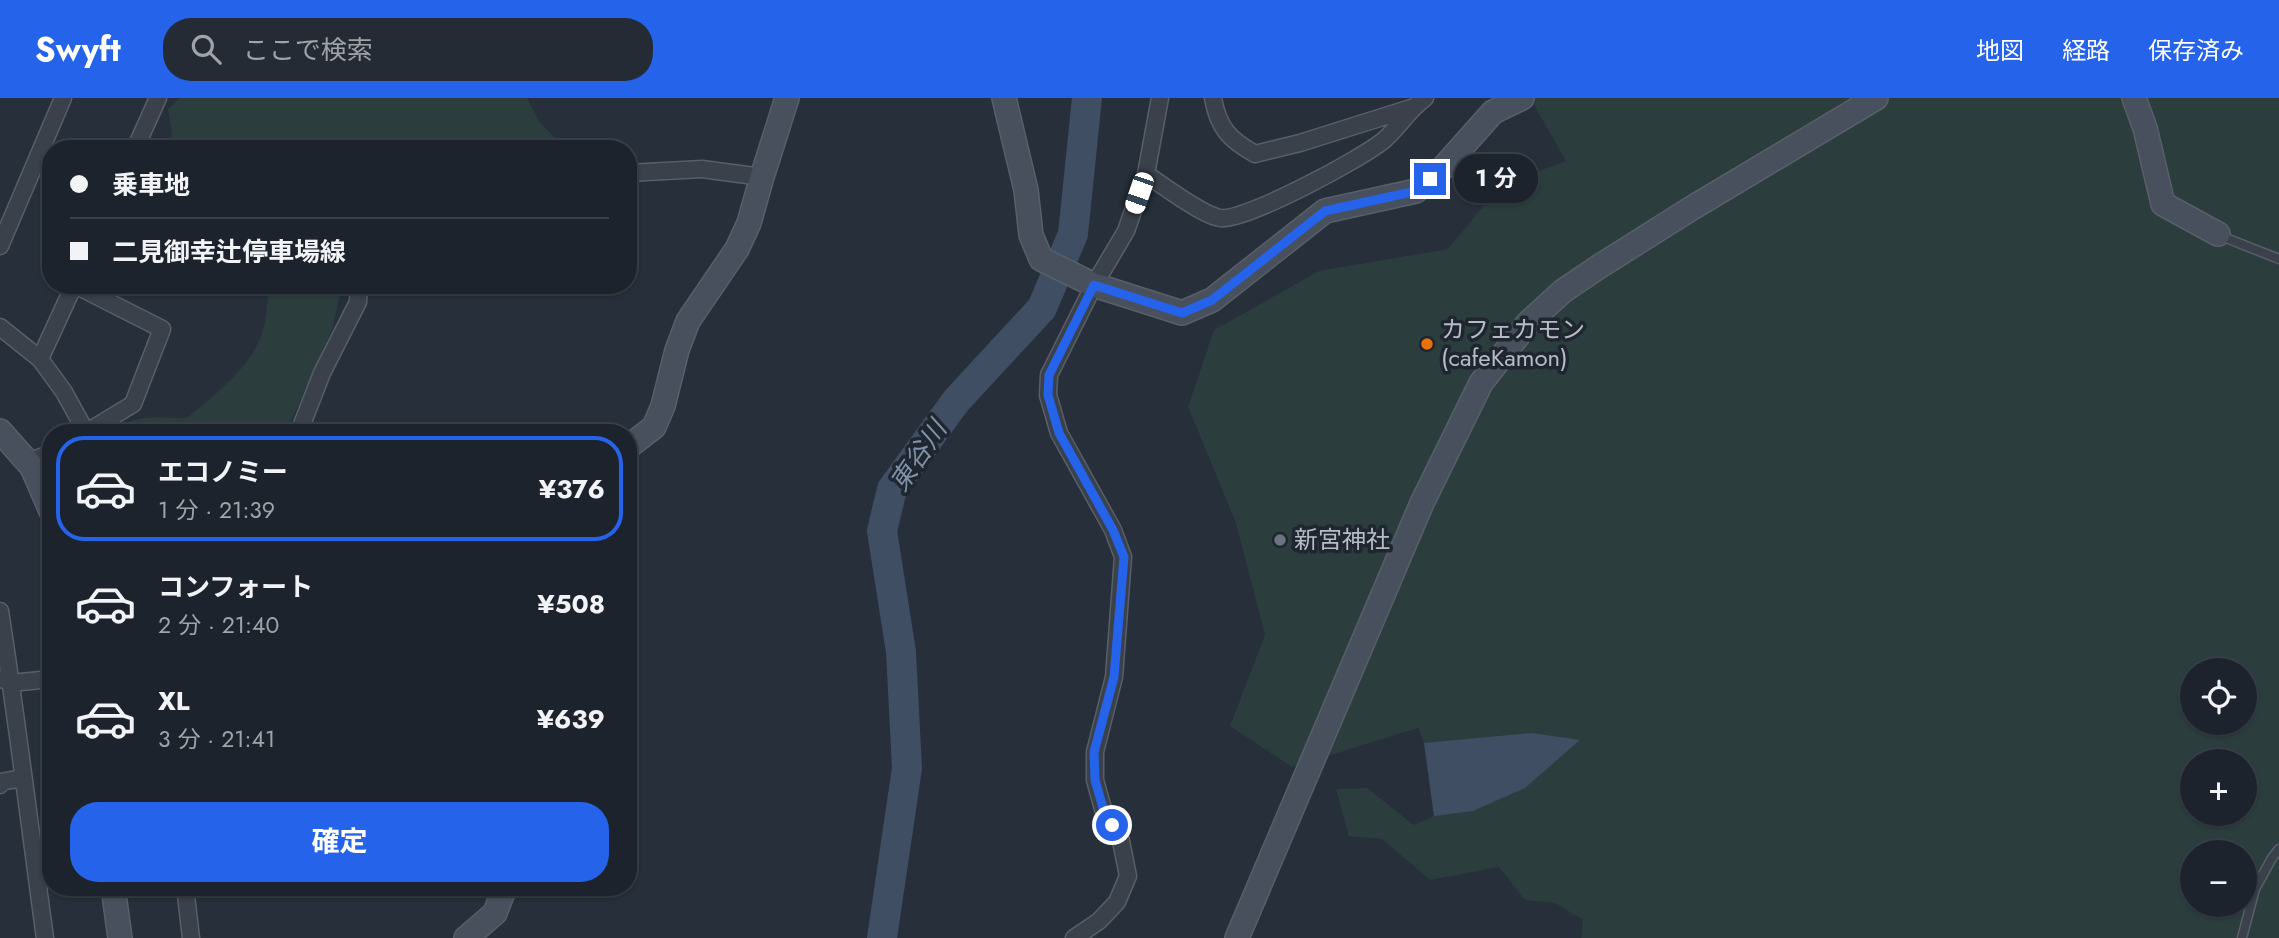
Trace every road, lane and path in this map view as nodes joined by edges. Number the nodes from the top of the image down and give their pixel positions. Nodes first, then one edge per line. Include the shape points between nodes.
1 (63, 98) edge
2 (158, 98) edge
3 (787, 98) edge
4 (1004, 98) edge
5 (1160, 98) edge
6 (1213, 98) edge
7 (1425, 98) edge
8 (1522, 98) edge
9 (1877, 98) edge
10 (2134, 98) edge
11 (1411, 108) junction
12 (45, 140) edge
13 (139, 140) edge
14 (42, 147) edge
15 (637, 173) edge
16 (1146, 174) junction
17 (762, 177) junction
18 (2218, 234) joint
19 (0, 246) edge
20 (2279, 259) edge
21 (1094, 285) junction
22 (70, 294) edge
23 (92, 294) edge
24 (358, 294) edge
25 (0, 327) edge
26 (40, 359) junction
27 (82, 424) edge
28 (99, 424) edge
29 (302, 424) edge
30 (0, 431) edge
31 (637, 440) edge
32 (42, 457) edge
33 (28, 462) junction
34 (42, 490) edge
35 (0, 611) edge
36 (42, 679) edge
37 (6, 680) edge
38 (23, 778) junction
39 (0, 785) edge
40 (2279, 849) edge
41 (114, 896) edge
42 (186, 896) edge
43 (502, 896) edge
44 (45, 938) edge
45 (120, 938) edge
46 (191, 938) edge
47 (466, 938) edge
48 (1074, 938) edge
49 (1237, 938) edge
50 (2242, 938) edge

1 - 12 street
2 - 13 street
3 - 17 street
4 - 21 street via 1026,190 1031,235 1041,259
5 - 16 street
6 - 11 street via 1216,114 1233,142 1255,154
7 - 11 street
8 - 21 street via 1493,112 1416,191 1325,211 1212,300 1182,313
9 - 49 street via 1563,291 1528,323 1481,383 1422,503
10 - 18 street via 2163,204
11 - 16 street via 1385,139 1360,158 1254,210 1221,219
14 - 19 street
15 - 17 street via 702,169
16 - 21 street via 1126,230
17 - 31 street via 737,249 688,321 654,427
18 - 20 lane
21 - 48 street via 1049,375 1048,395 1059,433 1124,557 1114,677 1094,752 1095,780 1103,808 1121,841 1128,876 1117,902
22 - 26 street
23 - 28 street via 162,329 133,404
24 - 29 street
25 - 26 street
26 - 27 street
30 - 33 street
32 - 33 street
33 - 34 street
35 - 37 street
36 - 37 street
37 - 38 street
38 - 39 street
38 - 44 street
40 - 50 lane via 2255,889
41 - 45 street
42 - 46 street
43 - 47 street via 495,913

